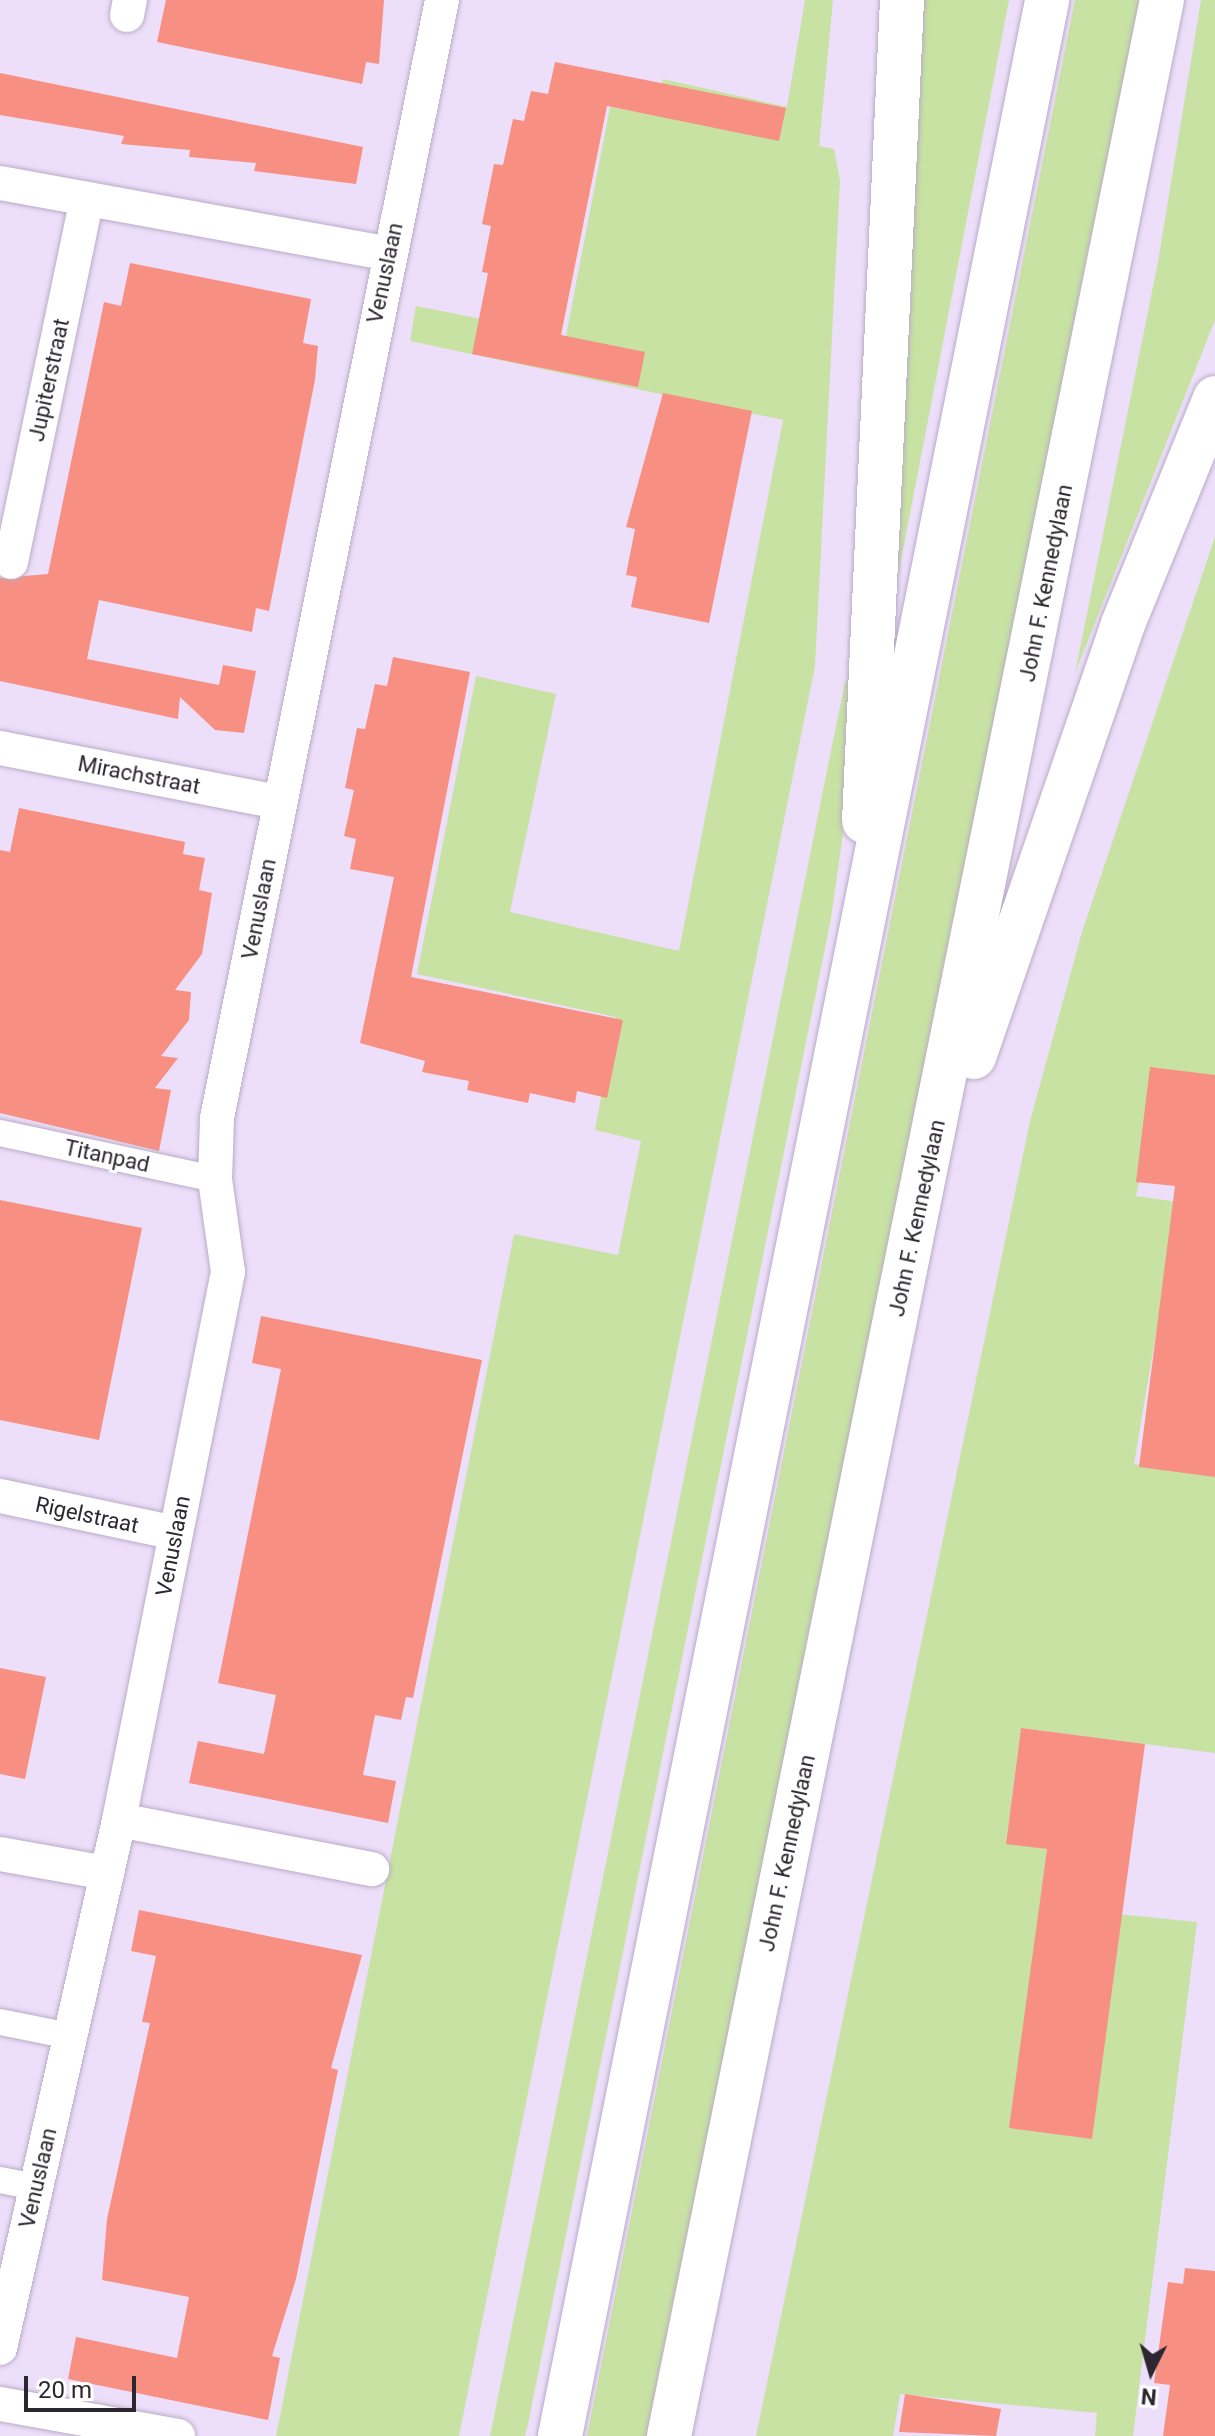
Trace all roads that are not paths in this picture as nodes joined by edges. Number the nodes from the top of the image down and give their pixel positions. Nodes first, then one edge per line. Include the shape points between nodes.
1 (442, 0) edge
2 (902, 0) edge
3 (1047, 0) edge
4 (1162, 0) edge
5 (0, 183) edge
6 (87, 199) junction
7 (389, 254) junction
8 (1215, 398) edge
9 (11, 562) dead end
10 (0, 748) edge
11 (279, 802) junction
12 (862, 947) junction
13 (0, 1133) edge
14 (925, 1178) junction
15 (215, 1179) junction
16 (0, 1496) edge
17 (175, 1533) junction
18 (119, 1820) junction
19 (0, 1854) edge
20 (372, 1869) dead end
21 (107, 1873) junction
22 (0, 2022) edge
23 (70, 2036) junction
24 (0, 2180) edge
25 (36, 2187) junction
26 (1, 2342) edge
27 (0, 2404) edge
28 (178, 2436) edge
29 (560, 2436) edge
30 (669, 2436) edge

1 - 7 street, Venuslaan
2 - 12 main road
3 - 12 main road
4 - 14 main road, John F. Kennedylaan
5 - 6 street
6 - 7 street
6 - 9 street, Jupiterstraat
7 - 11 street, Venuslaan
8 - 14 main road via 1123,624 966,1081
10 - 11 street, Mirachstraat
11 - 15 street, Venuslaan via 217,1118
12 - 29 main road
13 - 15 street, Titanpad
14 - 30 main road, John F. Kennedylaan
15 - 17 street, Venuslaan via 228,1272
16 - 17 street, Rigelstraat
17 - 18 street, Venuslaan
18 - 20 street
18 - 21 street, Venuslaan
19 - 21 street
21 - 23 street, Venuslaan
22 - 23 street
23 - 25 street, Venuslaan
24 - 25 street
25 - 26 street, Venuslaan
27 - 28 street

